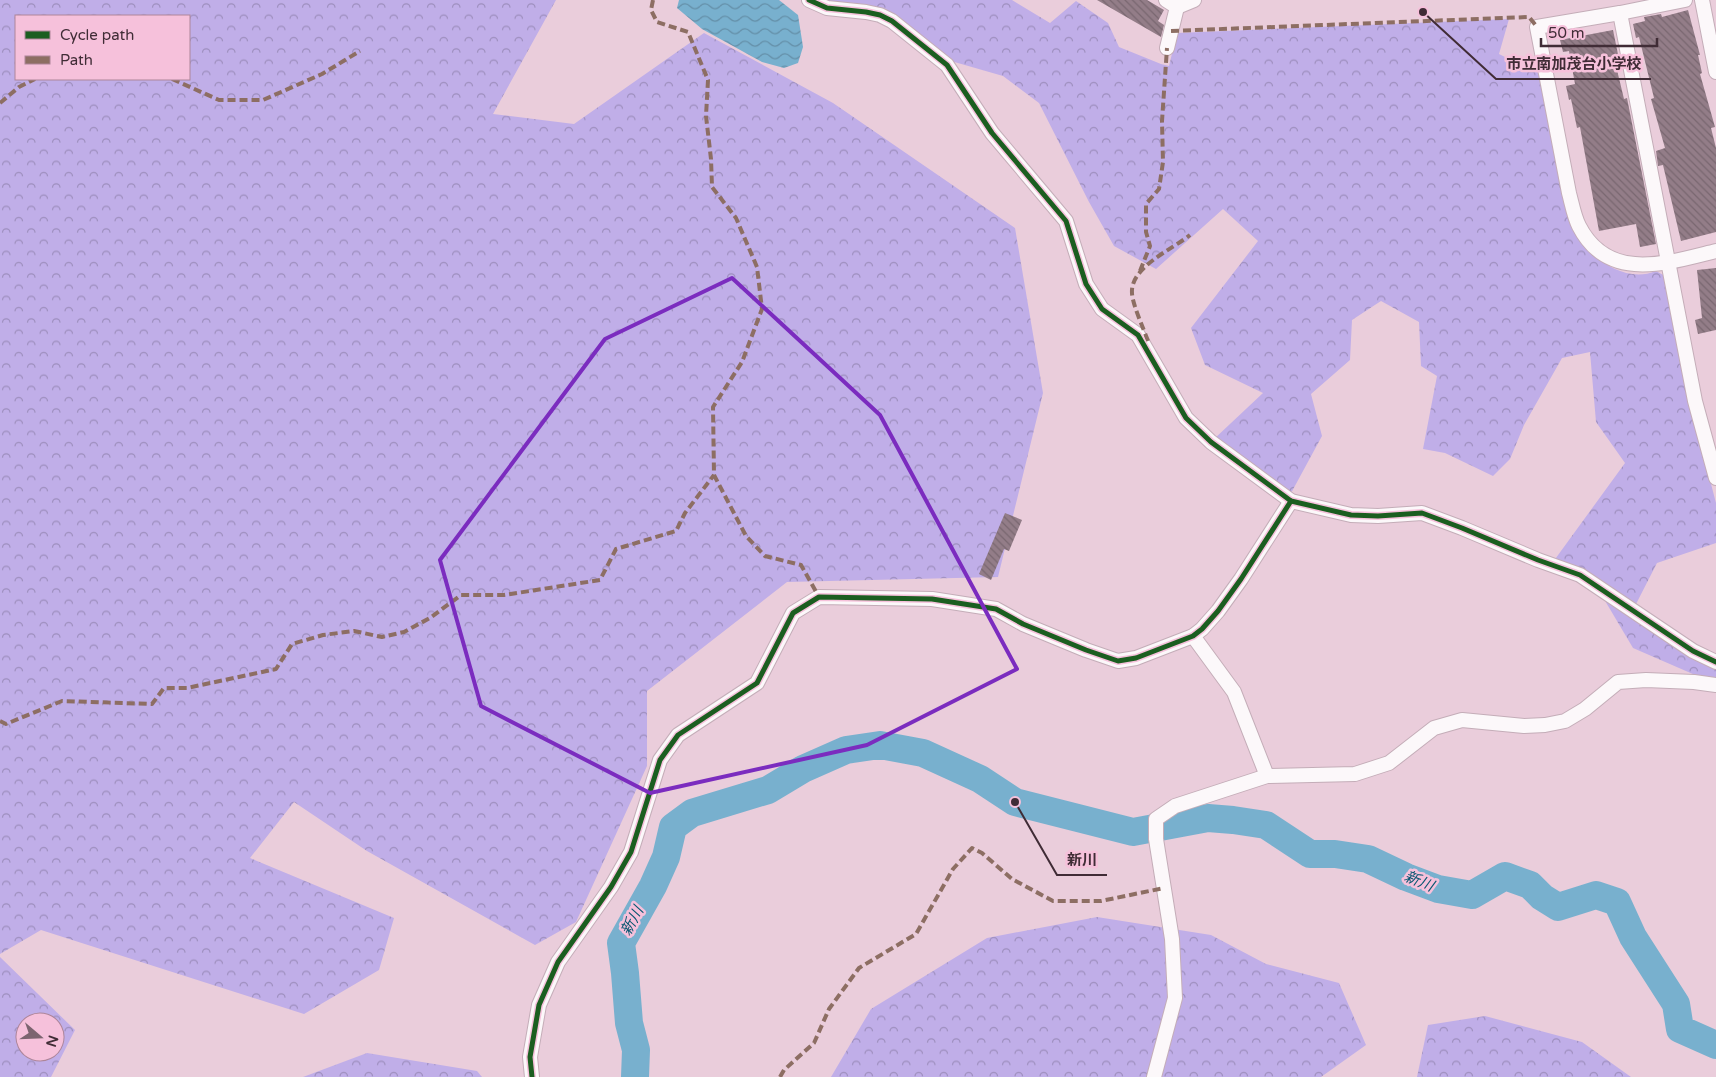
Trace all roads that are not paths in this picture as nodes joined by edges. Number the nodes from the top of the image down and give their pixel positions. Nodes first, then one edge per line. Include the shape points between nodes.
1 (809, 0) edge
2 (1194, 0) edge
3 (1685, 0) edge
4 (1702, 0) edge
5 (1171, 4) edge
6 (1620, 13) junction
7 (1167, 48) dead end
8 (1716, 72) edge
9 (1716, 251) edge
10 (1668, 262) junction
11 (1716, 478) edge
12 (1291, 501) junction
13 (1193, 636) junction
14 (1716, 662) edge
15 (1716, 685) edge
16 (1267, 776) junction
17 (532, 1077) edge
18 (1154, 1077) edge

1 - 12 street via 827,8 866,12 892,21 947,65 992,133 1066,222 1086,284 1102,309 1138,335 1186,418 1211,442
2 - 5 street
3 - 6 street
4 - 8 street
5 - 7 street
6 - 10 street
6 - 10 street via 1537,27 1578,226 1592,245 1612,259 1636,265
9 - 10 street
10 - 11 street via 1695,401
12 - 13 street via 1218,611
12 - 14 street via 1351,515 1422,513 1462,528 1580,575 1693,651
13 - 16 street via 1234,692
13 - 17 street via 1136,658 1118,661 1032,628 996,609 932,599 819,597 793,613 757,682 678,735 660,760 631,852 611,887 558,962 539,1005 530,1057
15 - 16 street via 1646,680 1618,682 1565,721 1524,726 1462,720 1434,728 1389,763 1355,774
16 - 18 street via 1175,806 1156,819 1156,839 1172,940 1175,998

